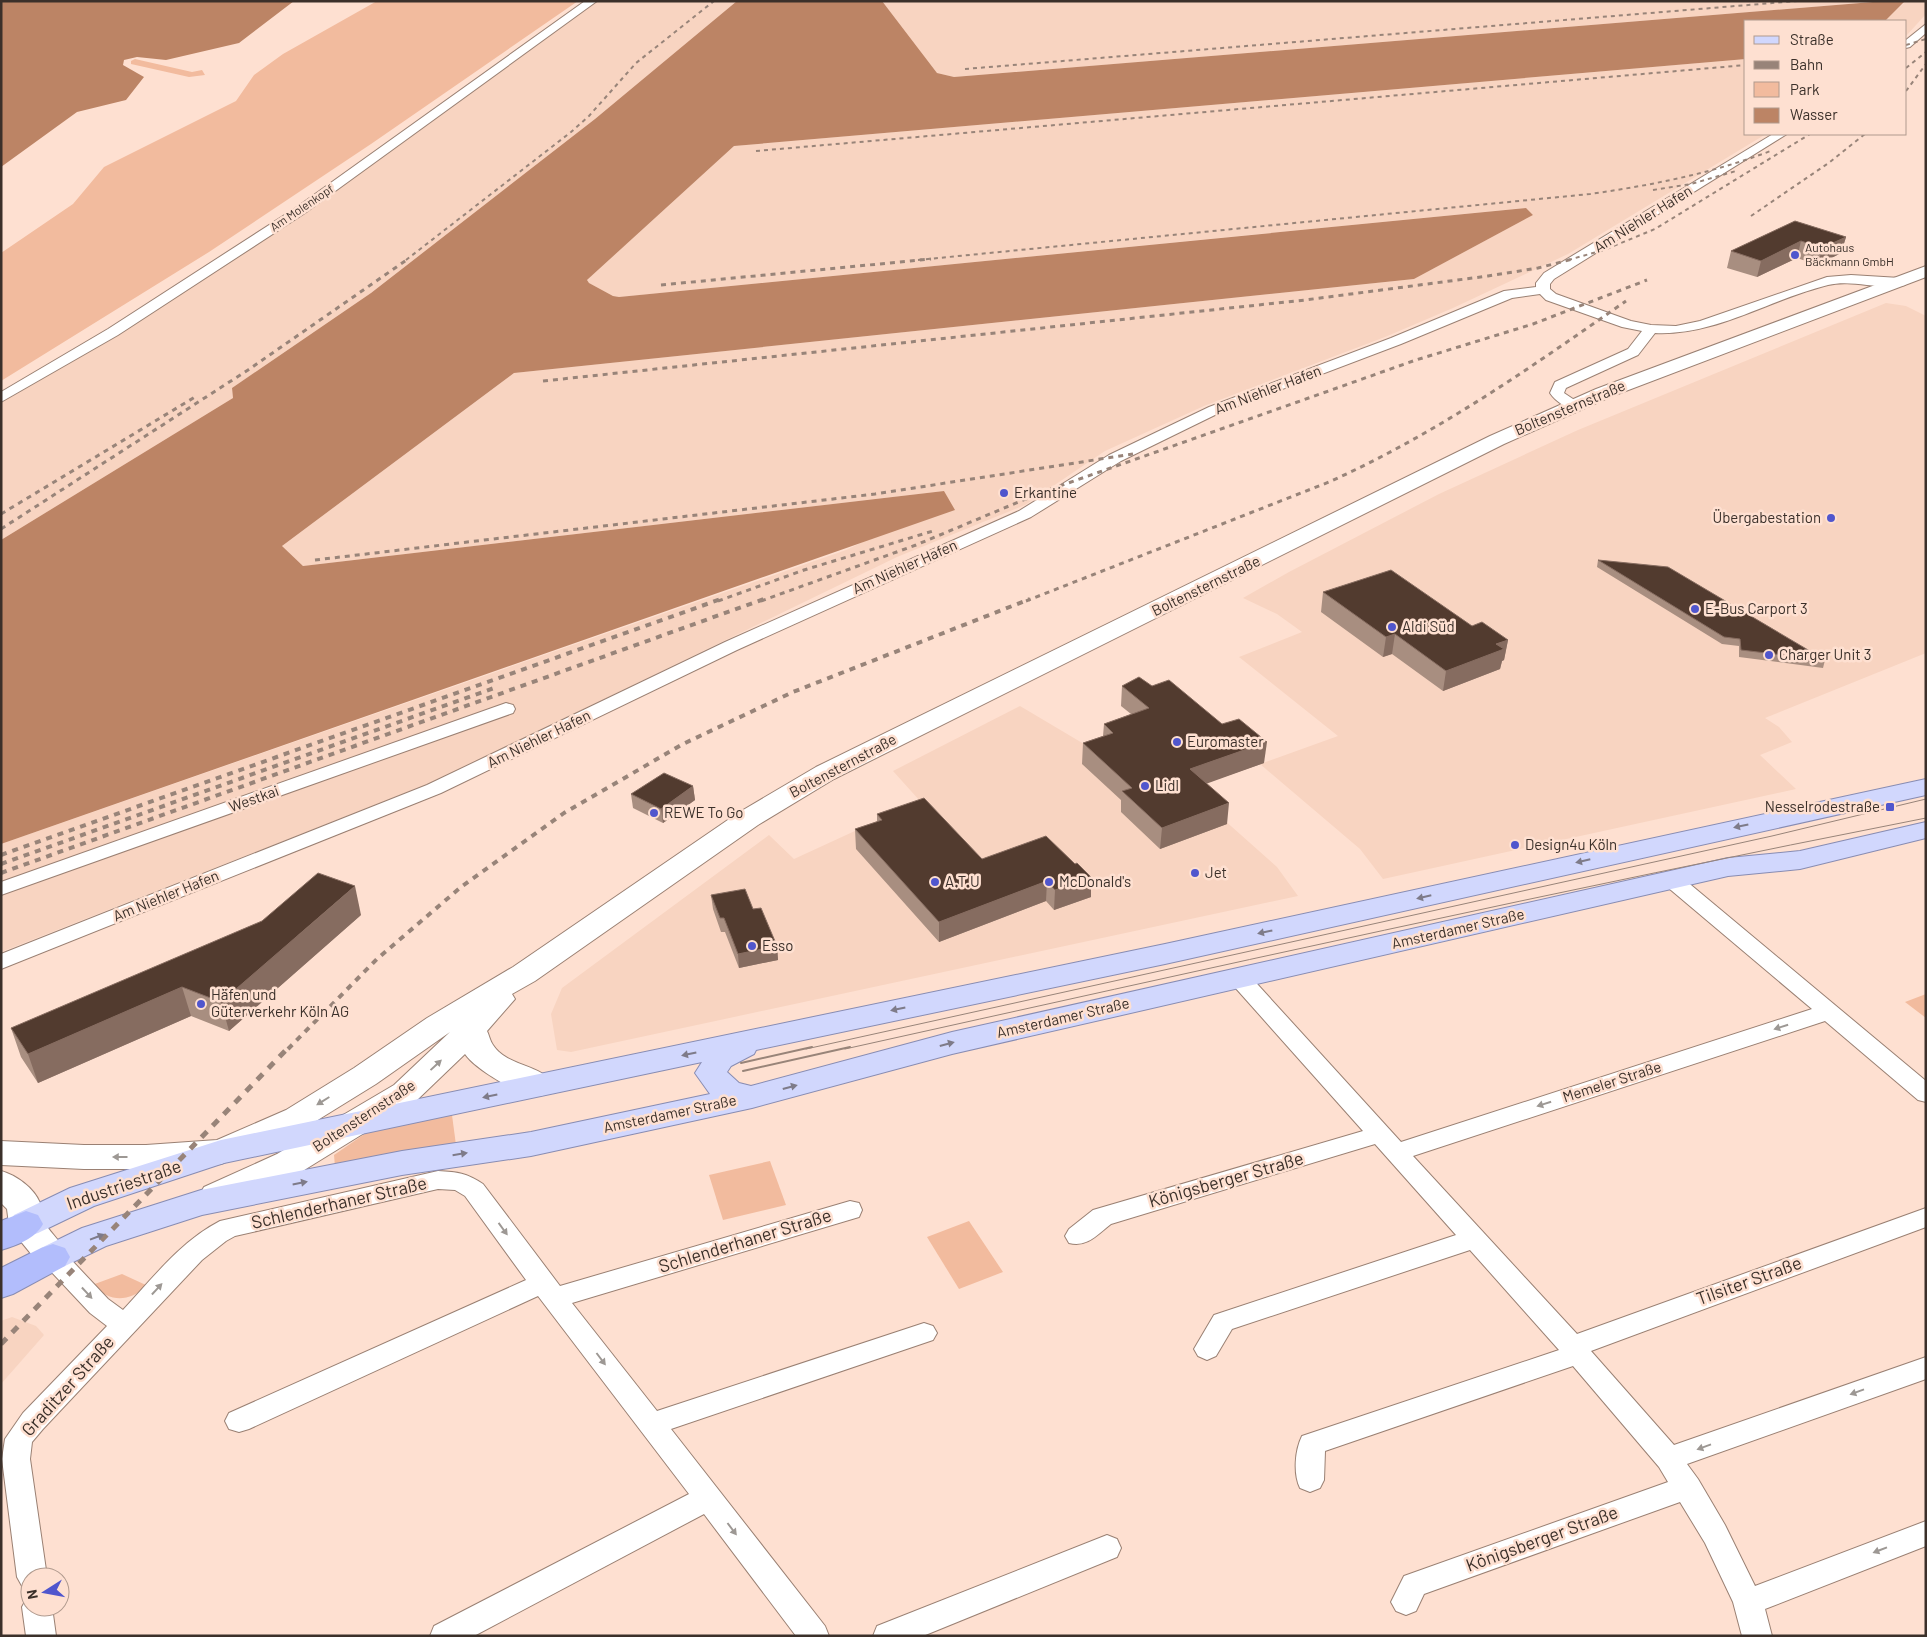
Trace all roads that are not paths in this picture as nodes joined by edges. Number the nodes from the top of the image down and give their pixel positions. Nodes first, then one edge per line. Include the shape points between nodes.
1 (592, 1) edge
2 (1926, 27) edge
3 (1907, 43) edge
4 (1779, 135) edge
5 (1926, 271) edge
6 (1900, 282) junction
7 (1543, 290) junction
8 (1926, 292) edge
9 (1650, 329) junction
10 (1, 398) edge
11 (1575, 405) junction
12 (506, 709) dead end
13 (1926, 787) edge
14 (1926, 830) edge
15 (1672, 880) junction
16 (1, 889) edge
17 (1, 962) edge
18 (524, 974) junction
19 (1240, 979) junction
20 (1828, 1012) junction
21 (472, 1029) junction
22 (754, 1041) junction
23 (538, 1085) junction
24 (1926, 1094) edge
25 (752, 1097) junction
26 (355, 1124) junction
27 (1389, 1143) junction
28 (1, 1152) edge
29 (221, 1152) junction
30 (1, 1183) edge
31 (200, 1203) junction
32 (850, 1210) dead end
33 (1926, 1216) edge
34 (9, 1227) edge
35 (1078, 1236) dead end
36 (1475, 1239) junction
37 (53, 1258) junction
38 (1, 1284) edge
39 (549, 1290) junction
40 (124, 1325) junction
41 (924, 1333) dead end
42 (1208, 1348) dead end
43 (1575, 1350) junction
44 (1914, 1372) edge
45 (239, 1421) dead end
46 (651, 1424) junction
47 (1669, 1459) junction
48 (1310, 1480) dead end
49 (1688, 1487) junction
50 (708, 1498) junction
51 (1926, 1533) edge
52 (1107, 1548) dead end
53 (31, 1567) edge
54 (1406, 1602) dead end
55 (1748, 1602) junction
56 (38, 1617) edge
57 (41, 1636) edge
58 (445, 1636) edge
59 (814, 1636) edge
60 (888, 1636) edge
61 (1757, 1636) edge

1 - 10 street, Am Molenkopf via 301,210 113,332
2 - 3 street
4 - 7 street, Am Niehler Hafen via 1549,276 1543,283
5 - 6 main road, Boltensternstraße
6 - 8 main road
6 - 9 street via 1827,281 1698,326 1676,330
6 - 11 main road, Boltensternstraße
7 - 9 street via 1566,303
7 - 17 street, Am Niehler Hafen via 1508,294 1396,341 1214,410 1115,458 1025,514 731,646 434,789
9 - 11 street via 1633,352 1560,385 1559,396
11 - 18 main road, Boltensternstraße via 1497,440 825,773 748,819
12 - 16 street, Westkai
13 -> 22 main road
14 - 15 main road, Amsterdamer Straße via 1800,860 1728,867
15 - 19 main road, Amsterdamer Straße
15 - 20 street
18 - 21 main road, Boltensternstraße
18 -> 29 main road, Boltensternstraße via 438,1025 297,1118
25 -> 19 main road, Amsterdamer Straße via 952,1043
19 - 27 street
20 - 24 street
20 -> 27 street, Memeler Straße
21 - 23 main road via 480,1052 500,1069
26 -> 21 main road, Boltensternstraße via 405,1093
22 -> 23 main road
22 - 25 main road via 720,1058 711,1073 728,1093
23 -> 26 main road
31 -> 25 main road, Amsterdamer Straße via 402,1163 531,1144
26 - 29 main road
26 - 31 main road, Boltensternstraße via 289,1163
27 - 35 street, Königsberger Straße via 1102,1217
27 - 36 street
29 -> 28 main road via 146,1157
29 - 34 main road, Industriestraße via 82,1197
30 - 34 main road via 24,1204
37 -> 31 main road via 94,1238
32 - 39 street, Schlenderhaner Straße
33 - 43 street, Tilsiter Straße
34 - 37 main road
36 - 42 street via 1223,1322
36 - 43 street
37 - 38 highway
37 -> 40 street, Graditzer Straße via 99,1306
40 -> 39 street, Schlenderhaner Straße via 193,1253 217,1234 230,1228 438,1180 460,1181 474,1190
39 - 45 street, Schlenderhaner Straße
39 -> 46 street, Schlenderhaner Straße
40 - 53 street, Graditzer Straße via 19,1439 16,1459
41 - 46 street
43 - 47 street
43 - 48 street via 1312,1444
44 -> 47 street
46 - 50 street, Schlenderhaner Straße
47 - 49 street
49 - 54 street, Königsberger Straße via 1414,1586
49 - 55 street
50 - 58 street
50 -> 59 street, Schlenderhaner Straße
51 -> 55 street
52 - 60 street
55 - 61 street
56 - 57 street

